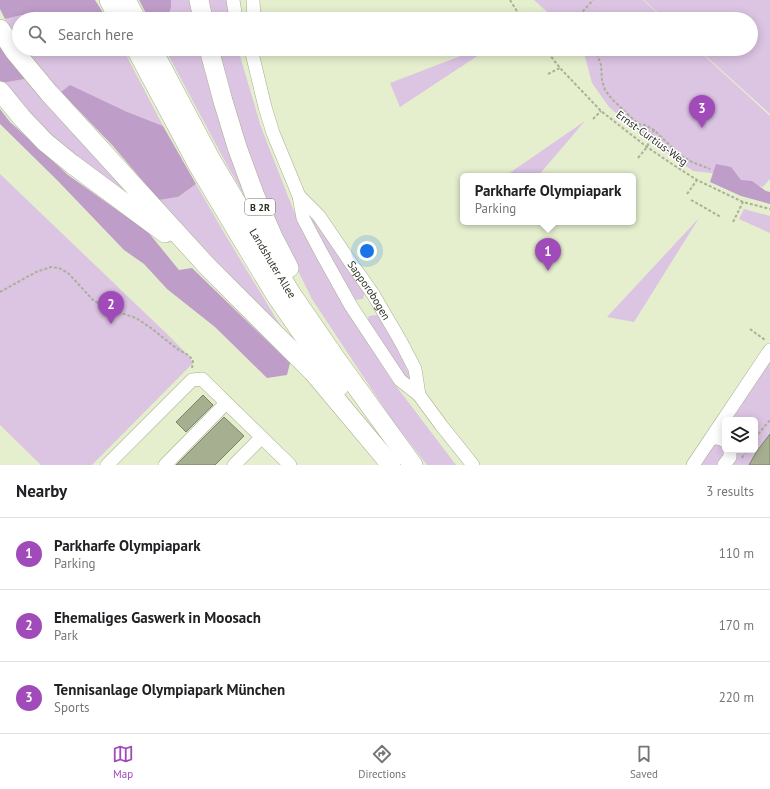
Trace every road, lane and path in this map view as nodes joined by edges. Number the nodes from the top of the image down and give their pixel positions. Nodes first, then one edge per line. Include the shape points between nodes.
1 (109, 0) edge
2 (126, 0) edge
3 (199, 0) edge
4 (233, 0) edge
5 (253, 0) edge
6 (510, 0) edge
7 (592, 0) edge
8 (115, 12) edge
9 (132, 12) edge
10 (201, 12) edge
11 (235, 12) edge
12 (254, 12) edge
13 (518, 12) edge
14 (582, 12) edge
15 (0, 29) edge
16 (12, 47) edge
17 (18, 56) edge
18 (140, 56) edge
19 (156, 56) edge
20 (211, 56) edge
21 (253, 56) edge
22 (551, 56) edge
23 (598, 56) edge
24 (560, 68) junction
25 (548, 74) dead end
26 (0, 91) edge
27 (602, 111) junction
28 (593, 119) dead end
29 (654, 130) junction
30 (647, 147) junction
31 (638, 158) dead end
32 (710, 169) dead end
33 (697, 180) junction
34 (687, 194) dead end
35 (299, 196) junction
36 (691, 200) dead end
37 (744, 202) junction
38 (770, 209) edge
39 (721, 217) dead end
40 (733, 222) dead end
41 (207, 266) junction
42 (0, 292) edge
43 (750, 329) dead end
44 (770, 343) edge
45 (770, 350) edge
46 (334, 356) junction
47 (192, 380) junction
48 (418, 395) junction
49 (226, 403) junction
50 (770, 420) edge
51 (758, 434) edge
52 (261, 438) junction
53 (711, 439) junction
54 (722, 440) edge
55 (730, 453) edge
56 (107, 465) edge
57 (165, 465) edge
58 (234, 465) edge
59 (290, 465) edge
60 (391, 465) edge
61 (413, 465) edge
62 (473, 465) edge
63 (693, 465) edge
64 (724, 465) edge

1 - 8 highway
2 - 9 highway
3 - 10 highway
4 - 11 street
5 - 12 street
6 - 13 path
7 - 14 path
15 - 16 highway, Landshuter Allee
17 - 41 highway, Landshuter Allee
18 - 60 highway, Landshuter Allee via 199,167 275,294
19 - 46 highway, Landshuter Allee via 211,160 290,292
20 - 46 highway, B 2R via 255,196 273,237
21 - 35 street, Sapporobogen via 273,133
22 - 24 path, Ernst-Curtius-Weg
23 - 29 path via 605,90 638,124
24 - 25 path
24 - 27 path, Ernst-Curtius-Weg
26 - 41 highway via 45,142
27 - 28 path
27 - 30 path, Ernst-Curtius-Weg
29 - 30 path
29 - 32 path via 680,155
30 - 31 path
30 - 33 path, Ernst-Curtius-Weg
33 - 34 path
33 - 37 path, Ernst-Curtius-Weg
35 - 48 street, Sapporobogen via 303,218 352,306 400,380
35 - 48 street, Sapporobogen via 319,216 376,299 415,369
36 - 39 path
37 - 38 path, Ernst-Curtius-Weg
37 - 40 path
41 - 60 highway, Landshuter Allee via 313,372
42 - 47 path via 36,272 51,267 59,268 68,273 94,301 136,318 188,355 193,360
43 - 44 path
45 - 53 street
46 - 61 highway, Landshuter Allee / B 2R
47 - 49 street via 202,379
47 - 56 street
48 - 62 street, Sapporobogen
49 - 52 street
49 - 57 street
50 - 51 path
52 - 58 street
52 - 59 street
53 - 54 street
53 - 63 street
55 - 64 street

